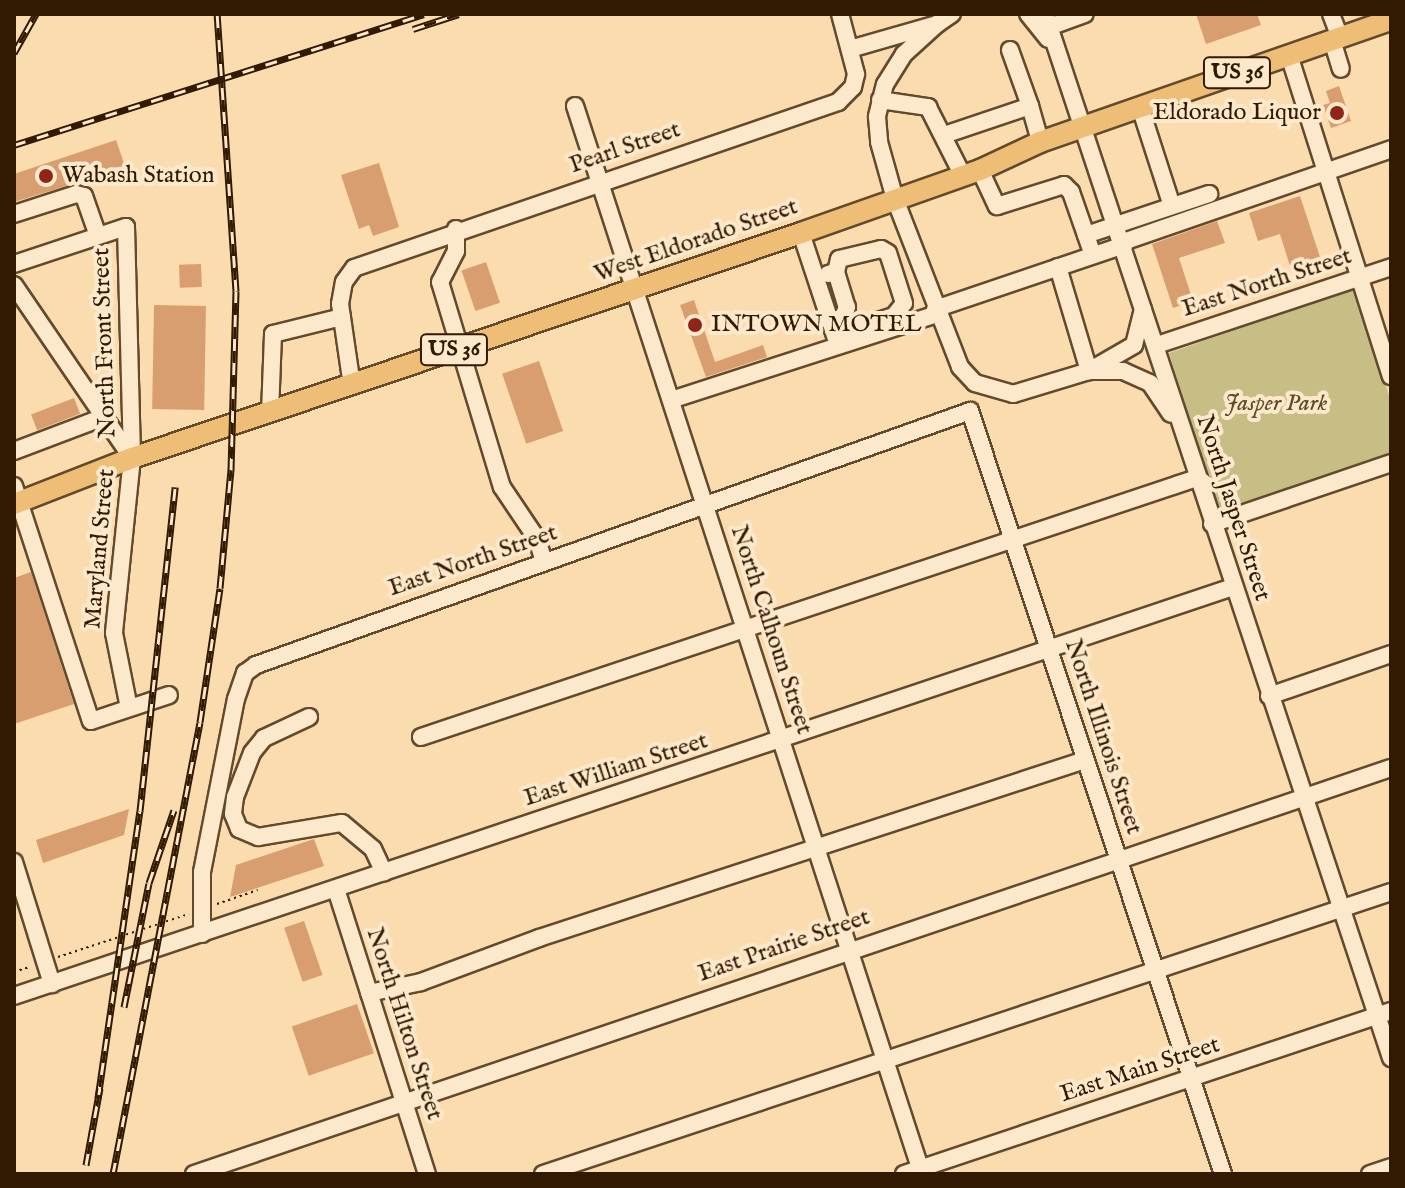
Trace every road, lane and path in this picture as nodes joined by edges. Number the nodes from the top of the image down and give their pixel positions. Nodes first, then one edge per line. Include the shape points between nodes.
1 (840, 14) edge
2 (952, 14) edge
3 (1028, 14) edge
4 (1085, 14) edge
5 (1331, 14) edge
6 (1047, 20) edge
7 (1391, 20) edge
8 (937, 24) junction
9 (1336, 39) junction
10 (850, 49) junction
11 (1010, 50) dead end
12 (1289, 55) junction
13 (1063, 69) junction
14 (1341, 69) dead end
15 (880, 100) junction
16 (575, 106) dead end
17 (1030, 106) junction
18 (1140, 107) junction
19 (1084, 127) junction
20 (944, 135) junction
21 (1040, 142) junction
22 (1391, 149) edge
23 (1326, 171) junction
24 (972, 173) junction
25 (600, 182) junction
26 (1209, 194) dead end
27 (895, 199) junction
28 (1172, 206) junction
29 (14, 214) edge
30 (1116, 224) junction
31 (456, 229) junction
32 (801, 233) junction
33 (1086, 235) junction
34 (98, 236) junction
35 (1123, 244) junction
36 (915, 255) junction
37 (1093, 255) junction
38 (891, 263) junction
39 (14, 264) edge
40 (1058, 267) junction
41 (1391, 267) edge
42 (836, 272) junction
43 (816, 278) junction
44 (1359, 278) junction
45 (14, 285) edge
46 (635, 289) junction
47 (1143, 303) junction
48 (936, 312) junction
49 (342, 317) junction
50 (834, 334) junction
51 (1157, 345) junction
52 (460, 347) junction
53 (1390, 368) edge
54 (1089, 371) junction
55 (352, 386) junction
56 (671, 400) junction
57 (970, 411) joint
58 (270, 413) junction
59 (104, 417) junction
60 (14, 451) edge
61 (1190, 454) junction
62 (132, 458) junction
63 (1391, 463) edge
64 (1197, 478) junction
65 (16, 497) edge
66 (705, 506) junction
67 (1212, 524) junction
68 (1012, 537) junction
69 (544, 562) junction
70 (1233, 587) junction
71 (745, 629) junction
72 (1049, 651) junction
73 (1391, 654) edge
74 (169, 695) dead end
75 (1269, 696) junction
76 (129, 708) junction
77 (309, 717) dead end
78 (421, 737) dead end
79 (781, 740) junction
80 (1085, 760) junction
81 (1391, 768) edge
82 (1304, 799) junction
83 (816, 847) junction
84 (1118, 859) junction
85 (15, 868) edge
86 (384, 873) junction
87 (336, 889) junction
88 (258, 890) dead end
89 (1391, 892) edge
90 (1341, 909) junction
91 (199, 910) junction
92 (202, 934) junction
93 (849, 949) junction
94 (45, 961) junction
95 (1155, 970) junction
96 (14, 972) edge
97 (52, 984) junction
98 (369, 993) junction
99 (14, 996) edge
100 (1384, 1014) edge
101 (884, 1058) junction
102 (1391, 1058) edge
103 (1191, 1078) junction
104 (403, 1100) junction
105 (921, 1171) edge
106 (194, 1174) edge
107 (427, 1174) edge
108 (543, 1174) edge
109 (904, 1174) edge
110 (1223, 1174) edge

1 - 10 street
2 - 8 street
3 - 13 street
4 - 6 street
5 - 9 street
6 - 13 street, North Jasper Street
7 - 9 main road, West Eldorado Street / US 36
8 - 10 street
8 - 15 street via 904,54
9 - 12 main road, West Eldorado Street / US 36
9 - 14 street
10 - 25 street, Pearl Street via 853,87 838,102
11 - 17 street
12 - 18 main road, West Eldorado Street / US 36
12 - 23 street via 1326,147
13 - 19 street, North Jasper Street
15 - 20 street via 922,103
15 - 27 street via 879,142
16 - 25 street, North Calhoun Street
17 - 20 street
17 - 21 street
18 - 19 main road, West Eldorado Street / US 36
18 - 28 street
19 - 21 main road, West Eldorado Street / US 36
19 - 30 street, North Jasper Street
20 - 24 street
21 - 24 main road, West Eldorado Street / US 36
22 - 23 street
23 - 35 street
23 - 44 street
24 - 27 main road, West Eldorado Street / US 36
24 - 33 street via 997,206 1064,185
25 - 31 street, Pearl Street
25 - 46 street, North Calhoun Street
26 - 28 street
27 - 32 main road, West Eldorado Street / US 36
27 - 36 street
28 - 30 street
29 - 34 street via 84,196
30 - 33 street
30 - 35 street, North Jasper Street
31 - 49 street, Pearl Street via 354,268 344,282
31 - 52 street via 456,251 440,282
32 - 43 street
32 - 46 main road, West Eldorado Street / US 36
33 - 37 street
34 - 39 street
34 - 62 street, North Front Street via 126,227
35 - 37 street
35 - 47 street, North Jasper Street
36 - 38 street
36 - 48 street
37 - 40 street
38 - 42 street via 881,249 868,248 839,259
38 - 50 street via 903,296 902,310
40 - 48 street
40 - 54 street
41 - 44 street, East North Street
42 - 43 street
42 - 50 street via 847,307
43 - 50 street
44 - 51 street, East North Street
44 - 53 street
45 - 59 street, Maryland Street
46 - 52 main road, West Eldorado Street / US 36
46 - 56 street, North Calhoun Street
47 - 51 street, North Jasper Street
47 - 54 street via 1134,345
48 - 50 street
48 - 54 street via 960,367 988,388 1027,392
49 - 55 street, Pearl Street
49 - 58 street via 273,334
50 - 56 street
51 - 61 street, North Jasper Street
52 - 55 main road, West Eldorado Street / US 36
52 - 69 street via 502,487 537,539
54 - 61 street via 1123,371 1150,383
55 - 58 main road, West Eldorado Street / US 36
56 - 66 street, North Calhoun Street
57 - 66 street, East North Street
57 - 68 street, North Illinois Street
58 - 62 main road, West Eldorado Street / US 36
59 - 60 street
59 - 62 street, Maryland Street
61 - 64 street, North Jasper Street
62 - 65 main road, West Eldorado Street / US 36
62 - 76 street, Maryland Street via 114,633
63 - 67 street
64 - 67 street, North Jasper Street
64 - 68 street
65 - 76 street via 91,721
66 - 69 street, East North Street
66 - 71 street, North Calhoun Street
67 - 70 street, North Jasper Street
68 - 71 street
68 - 72 street, North Illinois Street
69 - 91 street, East North Street via 267,659 245,673 202,872
70 - 72 street, East William Street
70 - 75 street, North Jasper Street
71 - 78 street
71 - 79 street, North Calhoun Street
72 - 79 street, East William Street
72 - 80 street, North Illinois Street
73 - 75 street
74 - 76 street
75 - 82 street, North Jasper Street
77 - 86 street via 264,738 252,753 235,797 235,822 248,836 258,837 342,823 373,849
79 - 83 street, North Calhoun Street
79 - 86 street, East William Street
80 - 83 street
80 - 84 street, North Illinois Street
81 - 82 street, East Prairie Street
82 - 84 street, East Prairie Street
82 - 90 street, North Jasper Street
83 - 93 street, North Calhoun Street
83 - 98 street via 421,982
84 - 93 street, East Prairie Street
84 - 95 street, North Illinois Street
85 - 94 street
86 - 87 street, East William Street
87 - 92 street, East William Street
87 - 98 street, North Hilton Street
88 - 91 path
89 - 90 street
90 - 95 street
90 - 100 street, North Jasper Street
91 - 92 street, East North Street
91 - 94 path
92 - 97 street, East William Street
93 - 101 street, North Calhoun Street
93 - 104 street, East Prairie Street
94 - 96 path
94 - 97 street
95 - 101 street
95 - 103 street, North Illinois Street
97 - 99 street, East William Street
98 - 104 street, North Hilton Street
100 - 102 street, North Jasper Street
100 - 103 street, East Main Street
101 - 105 street, North Calhoun Street
101 - 108 street
103 - 105 street, East Main Street
103 - 110 street, North Illinois Street
104 - 106 street, East Prairie Street
104 - 107 street, North Hilton Street
105 - 109 street, East Main Street

